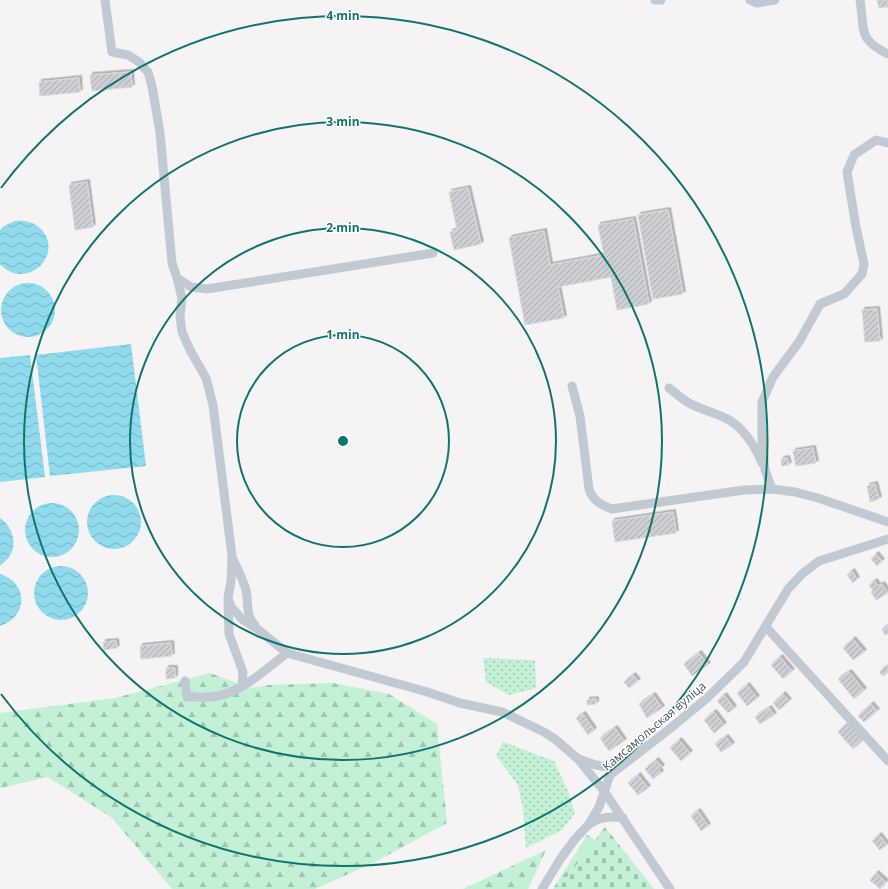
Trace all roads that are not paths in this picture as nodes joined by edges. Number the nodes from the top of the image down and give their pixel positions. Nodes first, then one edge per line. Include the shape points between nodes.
1 (104, 0) edge
2 (655, 0) edge
3 (661, 0) edge
4 (750, 0) edge
5 (775, 0) edge
6 (852, 0) edge
7 (860, 3) edge
8 (888, 54) edge
9 (888, 142) edge
10 (433, 253) dead end
11 (177, 278) junction
12 (572, 386) dead end
13 (669, 388) dead end
14 (765, 470) junction
15 (772, 489) junction
16 (888, 522) edge
17 (888, 539) edge
18 (232, 556) junction
19 (228, 598) junction
20 (766, 626) junction
21 (260, 631) junction
22 (288, 653) junction
23 (185, 681) dead end
24 (242, 686) junction
25 (578, 759) junction
26 (888, 761) edge
27 (624, 764) junction
28 (604, 791) junction
29 (623, 818) junction
30 (589, 824) junction
31 (542, 889) edge
32 (670, 889) edge

1 - 11 street via 112,52 128,54 140,62 148,72 152,86 160,133 172,263
2 - 3 street
4 - 5 street via 757,3
6 - 7 street
7 - 8 street via 864,35 875,47
9 - 14 street via 876,140 854,155 847,172 864,264 862,274 844,294 820,304 799,342 773,377 766,391 762,402
10 - 11 street via 207,289 191,287
11 - 18 street via 182,298 182,332 206,378 213,405
12 - 15 street via 580,416 589,489 602,505 612,508 744,490
13 - 14 street via 688,402 732,422 750,440
14 - 15 street
15 - 16 street via 818,498
17 - 20 street, Камсамольская вуліца via 819,561 788,589
18 - 19 street
18 - 21 street via 245,587 247,613 251,622
19 - 21 street via 238,616
19 - 24 street via 229,634 243,672
20 - 26 street
20 - 27 street, Камсамольская вуліца via 744,662 707,698
21 - 22 street
22 - 24 street
22 - 25 street via 460,703 502,712 550,736
23 - 24 street via 187,697 219,696
25 - 27 street via 595,765 614,767
25 - 28 street
27 - 28 street, Камсамольская вуліца via 610,775
28 - 29 street
28 - 30 street, Камсамольская вуліца via 599,807
29 - 30 street via 600,818
29 - 32 street
30 - 31 street via 561,858

